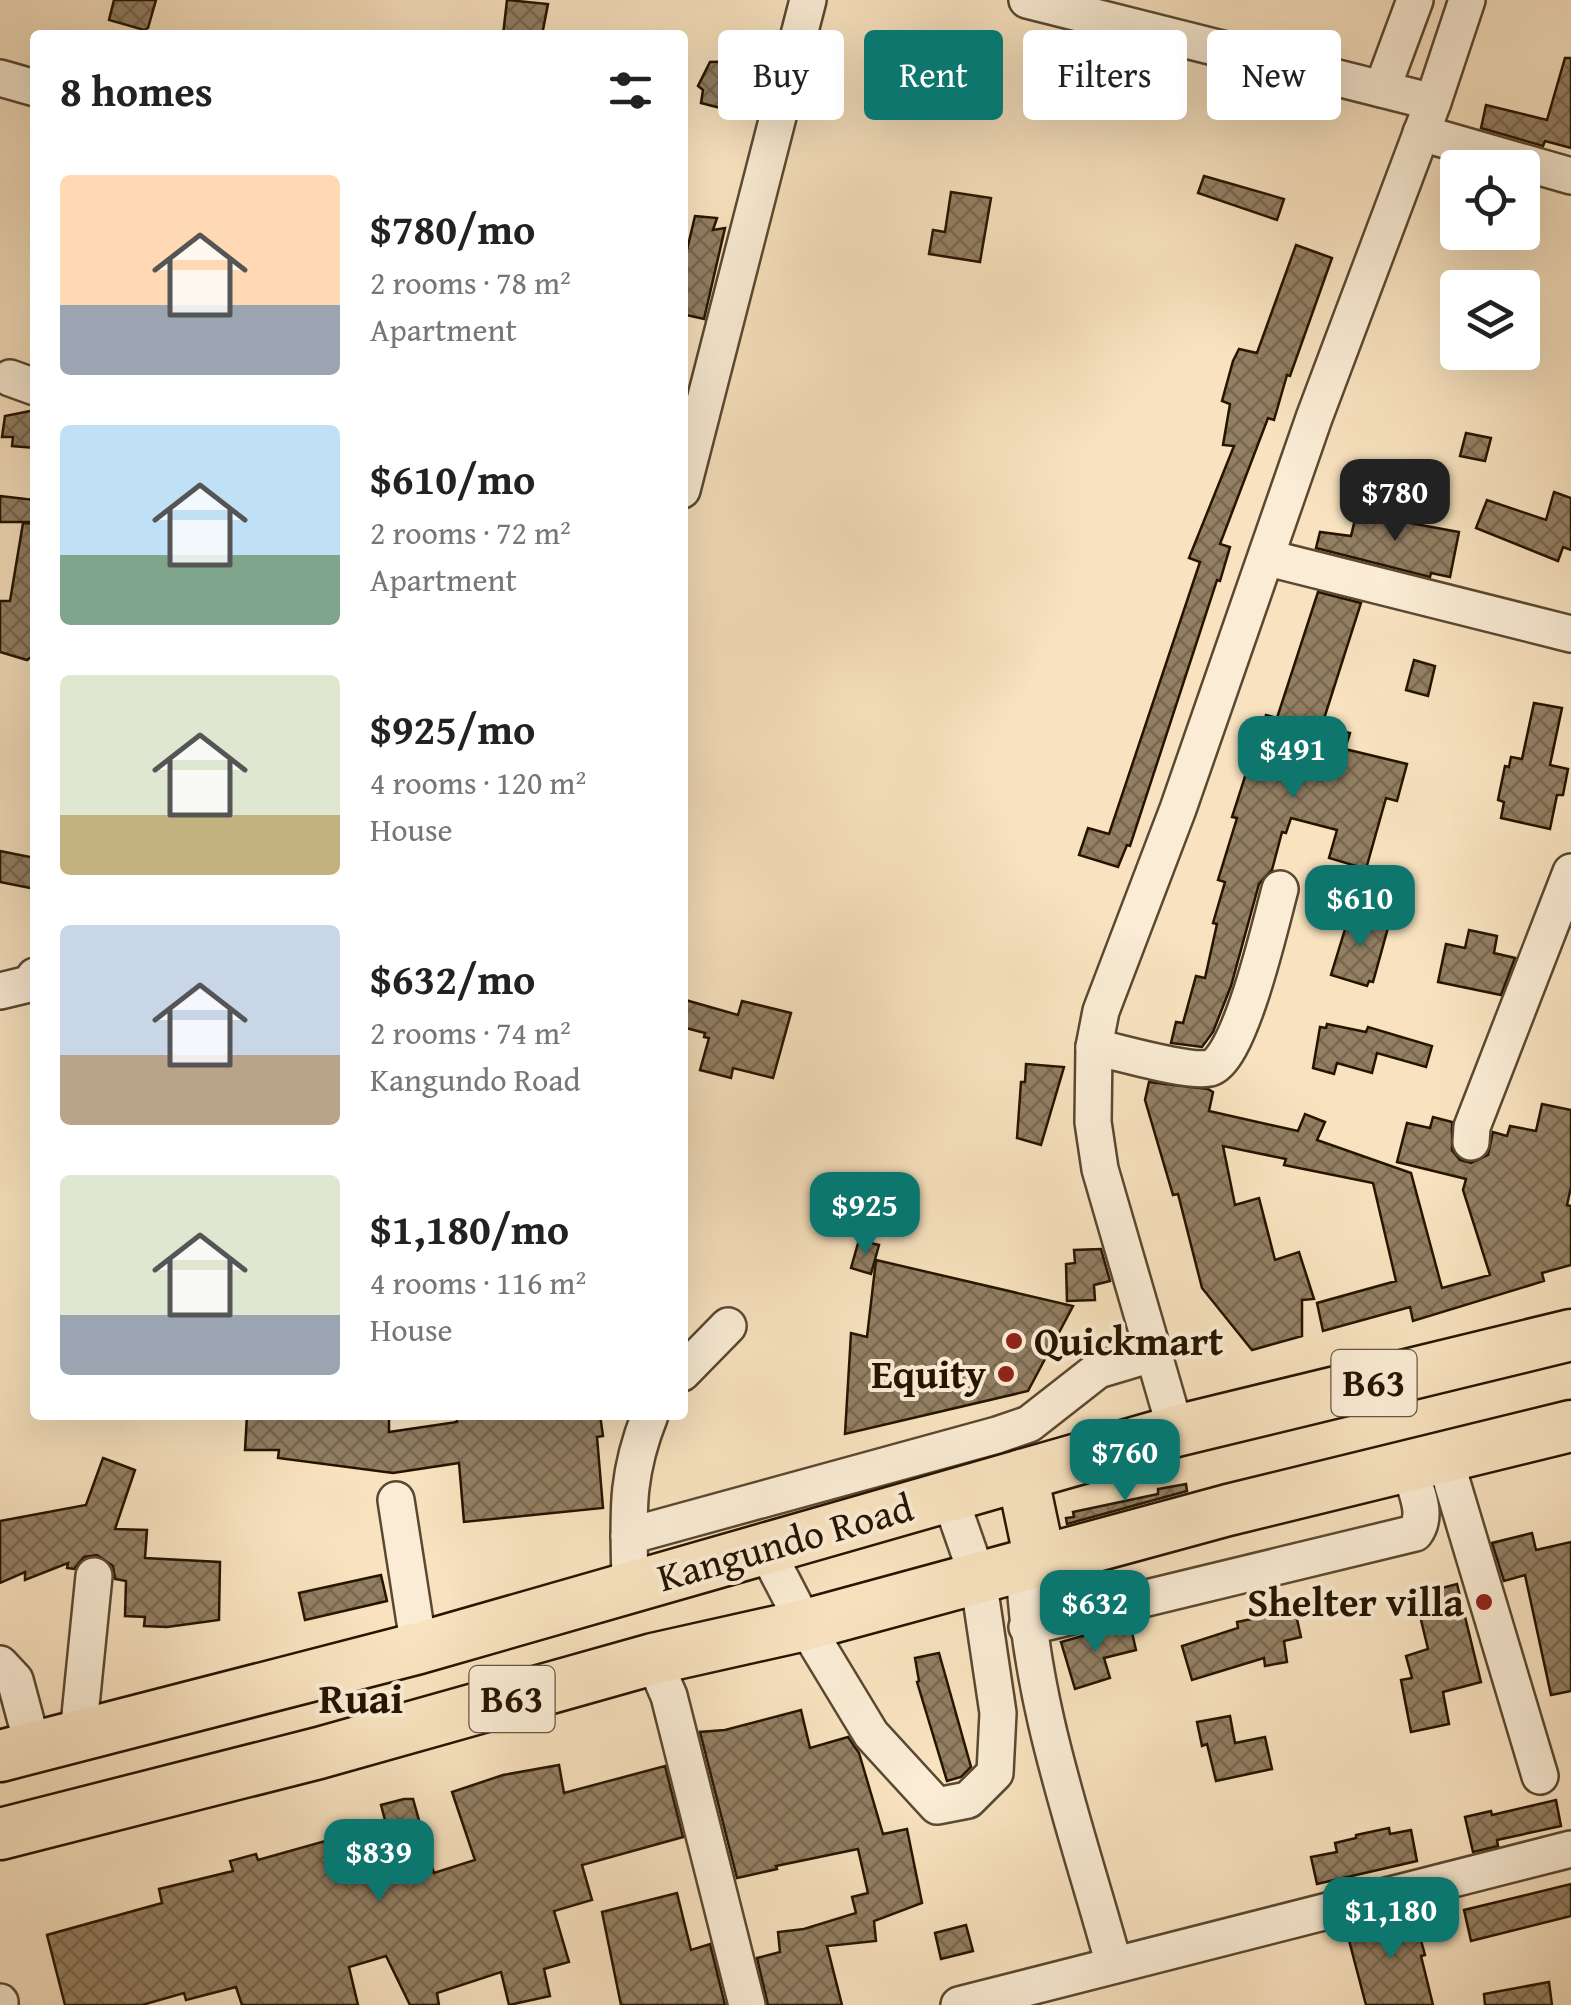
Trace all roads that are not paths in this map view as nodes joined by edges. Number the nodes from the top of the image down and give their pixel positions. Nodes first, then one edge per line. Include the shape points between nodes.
1 (808, 0) edge
2 (1027, 0) edge
3 (1415, 0) edge
4 (1466, 0) edge
5 (0, 78) edge
6 (30, 87) edge
7 (1382, 89) junction
8 (1427, 117) junction
9 (1571, 176) edge
10 (689, 436) edge
11 (1268, 558) junction
12 (1571, 634) edge
13 (1571, 872) edge
14 (1280, 889) dead end
15 (30, 983) edge
16 (0, 991) edge
17 (1094, 1047) junction
18 (1471, 1142) dead end
19 (728, 1326) dead end
20 (1571, 1335) edge
21 (1155, 1354) junction
22 (688, 1366) edge
23 (648, 1420) edge
24 (1571, 1426) edge
25 (1176, 1431) junction
26 (1427, 1464) junction
27 (1022, 1474) junction
28 (949, 1496) junction
29 (396, 1500) dead end
30 (630, 1536) junction
31 (765, 1548) junction
32 (1014, 1568) junction
33 (94, 1576) dead end
34 (630, 1586) junction
35 (805, 1626) junction
36 (1027, 1627) junction
37 (420, 1648) junction
38 (653, 1659) junction
39 (0, 1664) edge
40 (37, 1746) edge
41 (1540, 1776) dead end
42 (0, 1834) edge
43 (1571, 1849) edge
44 (1114, 1965) junction
45 (747, 2005) edge
46 (959, 2005) edge

1 - 10 street
2 - 7 street
3 - 7 street
4 - 8 street
5 - 6 street
7 - 8 street
8 - 9 street
8 - 11 street
11 - 12 street
11 - 17 street
13 - 18 street
14 - 17 street via 1238,1035 1221,1062 1179,1066
15 - 16 street
17 - 21 street via 1100,1169
19 - 22 street
20 - 25 highway, Kangundo Road / B63
21 - 25 street
21 - 30 street via 1098,1370 1029,1424
23 - 30 street via 629,1486
24 - 26 highway, Kangundo Road / B63
25 - 27 highway, Kangundo Road / B63
26 - 32 highway, Kangundo Road / B63
26 - 36 street via 1422,1524 1415,1533
26 - 41 street
27 - 28 highway, Kangundo Road / B63
27 - 32 highway
28 - 31 highway, Kangundo Road / B63
28 - 32 street
29 - 37 street
30 - 34 street
31 - 34 highway, Kangundo Road / B63
31 - 35 street
32 - 35 highway, Kangundo Road / B63
32 - 35 street via 995,1773 968,1800 937,1806 882,1750
32 - 36 street
33 - 40 street
34 - 37 highway, Kangundo Road / B63
35 - 38 highway, Kangundo Road / B63
36 - 44 street via 1048,1735
37 - 40 highway, Kangundo Road / B63
38 - 42 highway, Kangundo Road / B63
38 - 45 street via 669,1696
39 - 40 street via 15,1680
43 - 44 street
44 - 46 street

